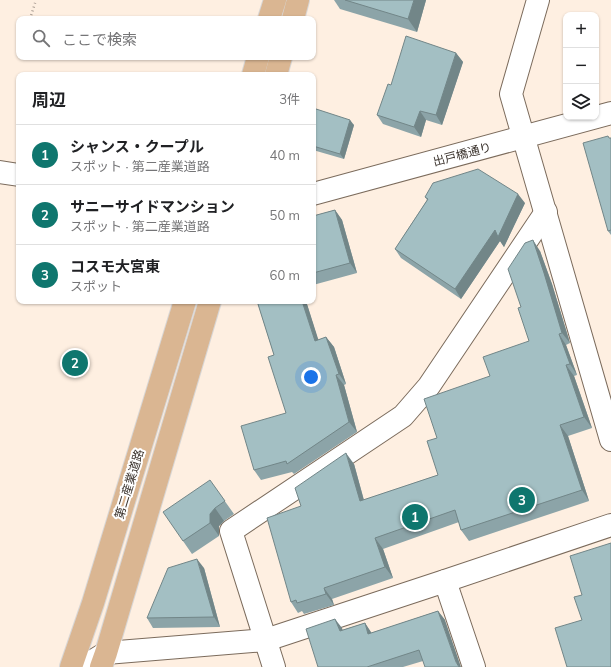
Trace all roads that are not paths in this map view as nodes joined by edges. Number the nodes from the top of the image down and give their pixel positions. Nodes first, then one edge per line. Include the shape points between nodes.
1 (275, 0) edge
2 (298, 0) edge
3 (538, 0) edge
4 (270, 16) edge
5 (294, 16) edge
6 (257, 60) edge
7 (280, 60) edge
8 (254, 72) edge
9 (277, 72) edge
10 (611, 113) edge
11 (524, 137) junction
12 (0, 172) edge
13 (16, 175) edge
14 (316, 193) edge
15 (546, 212) junction
16 (184, 304) edge
17 (209, 304) edge
18 (603, 384) edge
19 (611, 440) edge
20 (611, 525) edge
21 (445, 581) junction
22 (266, 640) junction
23 (104, 660) edge
24 (71, 667) edge
25 (82, 667) edge
26 (274, 667) edge
27 (474, 667) edge

1 - 4 main road
2 - 5 main road
3 - 11 street via 511,94
6 - 8 main road
7 - 9 main road
10 - 11 street, 出戸橋通り
11 - 14 street, 出戸橋通り
11 - 15 street
12 - 13 street
15 - 18 street
15 - 22 street via 429,386 403,416 231,531
16 - 24 main road, 第二産業道路
17 - 23 main road
18 - 19 street
20 - 21 street
21 - 22 street
21 - 27 street
22 - 23 street
22 - 26 street
23 - 25 street

